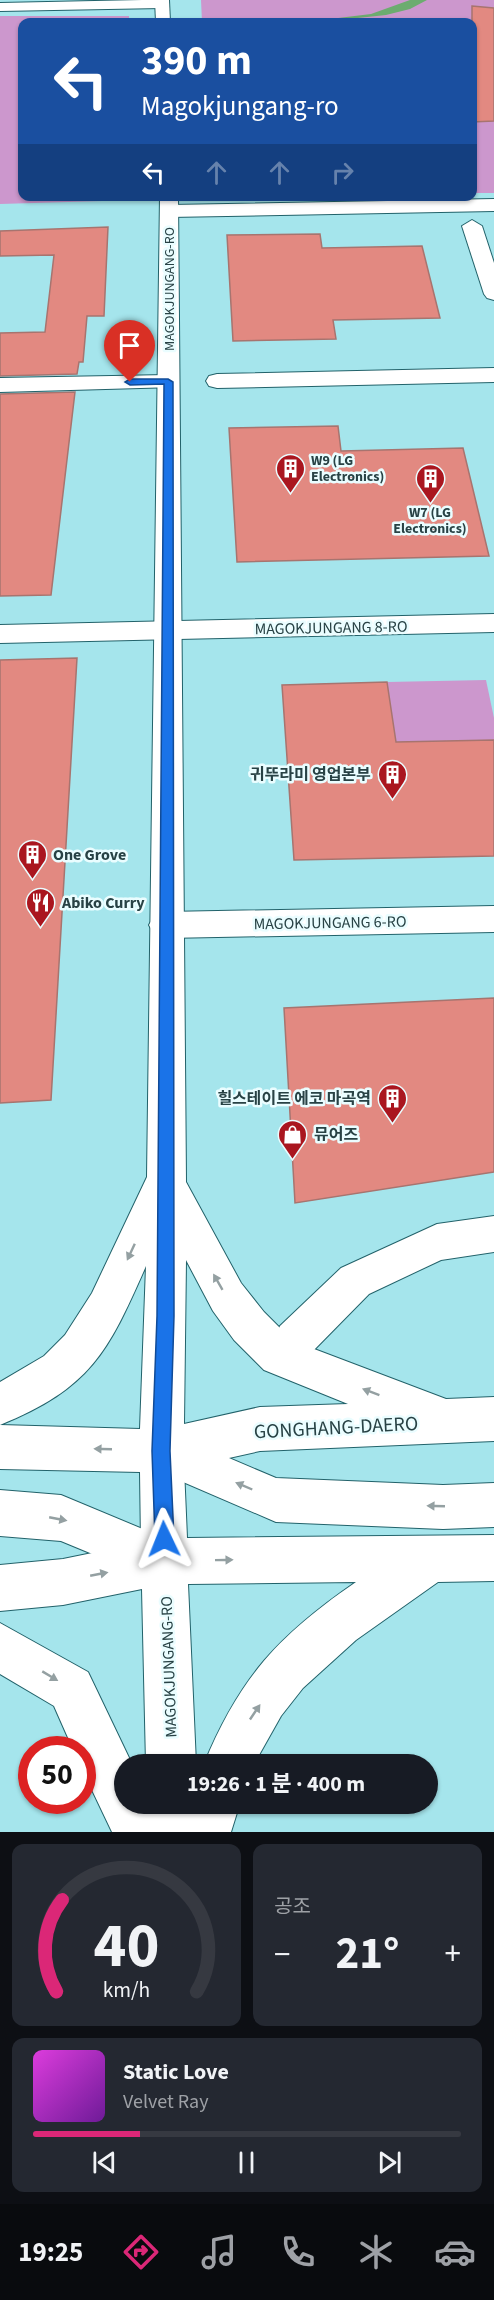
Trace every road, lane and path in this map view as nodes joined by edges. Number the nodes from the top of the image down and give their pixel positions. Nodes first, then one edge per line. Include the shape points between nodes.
1 (162, 2) edge
2 (0, 7) edge
3 (163, 18) edge
4 (169, 204) edge
5 (494, 205) edge
6 (414, 207) junction
7 (494, 226) edge
8 (478, 229) edge
9 (494, 294) edge
10 (494, 375) edge
11 (217, 381) dead end
12 (168, 382) junction
13 (0, 385) edge
14 (494, 623) edge
15 (168, 630) junction
16 (0, 634) edge
17 (494, 919) edge
18 (166, 925) junction
19 (164, 1180) junction
20 (494, 1234) edge
21 (295, 1340) dead end
22 (0, 1404) edge
23 (494, 1419) edge
24 (445, 1420) junction
25 (0, 1447) edge
26 (161, 1451) junction
27 (494, 1505) edge
28 (0, 1514) edge
29 (494, 1558) edge
30 (429, 1560) junction
31 (165, 1561) junction
32 (0, 1588) edge
33 (0, 1647) edge
34 (171, 1754) edge
35 (232, 1754) edge
36 (114, 1780) edge
37 (130, 1814) edge
38 (173, 1814) edge
39 (211, 1814) edge
40 (138, 1832) edge
41 (174, 1832) edge
42 (205, 1832) edge

1 - 2 main road
1 - 3 main road
4 - 6 main road
4 - 12 main road, MAGOKJUNGANG-RO
5 - 6 main road
6 - 8 main road via 454,224
7 - 8 main road
8 - 9 main road
10 - 11 main road
12 - 13 main road
12 - 15 main road, MAGOKJUNGANG-RO
14 - 15 main road, MAGOKJUNGANG 8-RO
15 - 16 main road, MAGOKJUNGANG 8-RO
15 - 18 main road, MAGOKJUNGANG-RO
17 - 18 main road, MAGOKJUNGANG 6-RO
18 - 19 main road, MAGOKJUNGANG-RO
19 -> 22 main road via 87,1340 68,1363
24 -> 19 main road via 279,1356 227,1297
19 - 26 main road, MAGOKJUNGANG-RO via 166,1316
20 - 21 main road via 437,1242 356,1281
23 - 24 main road, GONGHANG-DAERO
24 - 26 main road, GONGHANG-DAERO via 260,1429
26 -> 25 main road, GONGHANG-DAERO
27 -> 26 main road via 443,1507 276,1500
26 - 31 main road, MAGOKJUNGANG-RO
28 -> 31 main road via 61,1518
29 - 30 main road
31 -> 30 main road
35 -> 30 main road via 237,1739 283,1670 336,1624
32 -> 31 main road via 63,1582
31 - 34 main road, MAGOKJUNGANG-RO
33 -> 36 main road via 70,1689
37 - 40 main road
38 - 41 main road
39 - 42 main road

